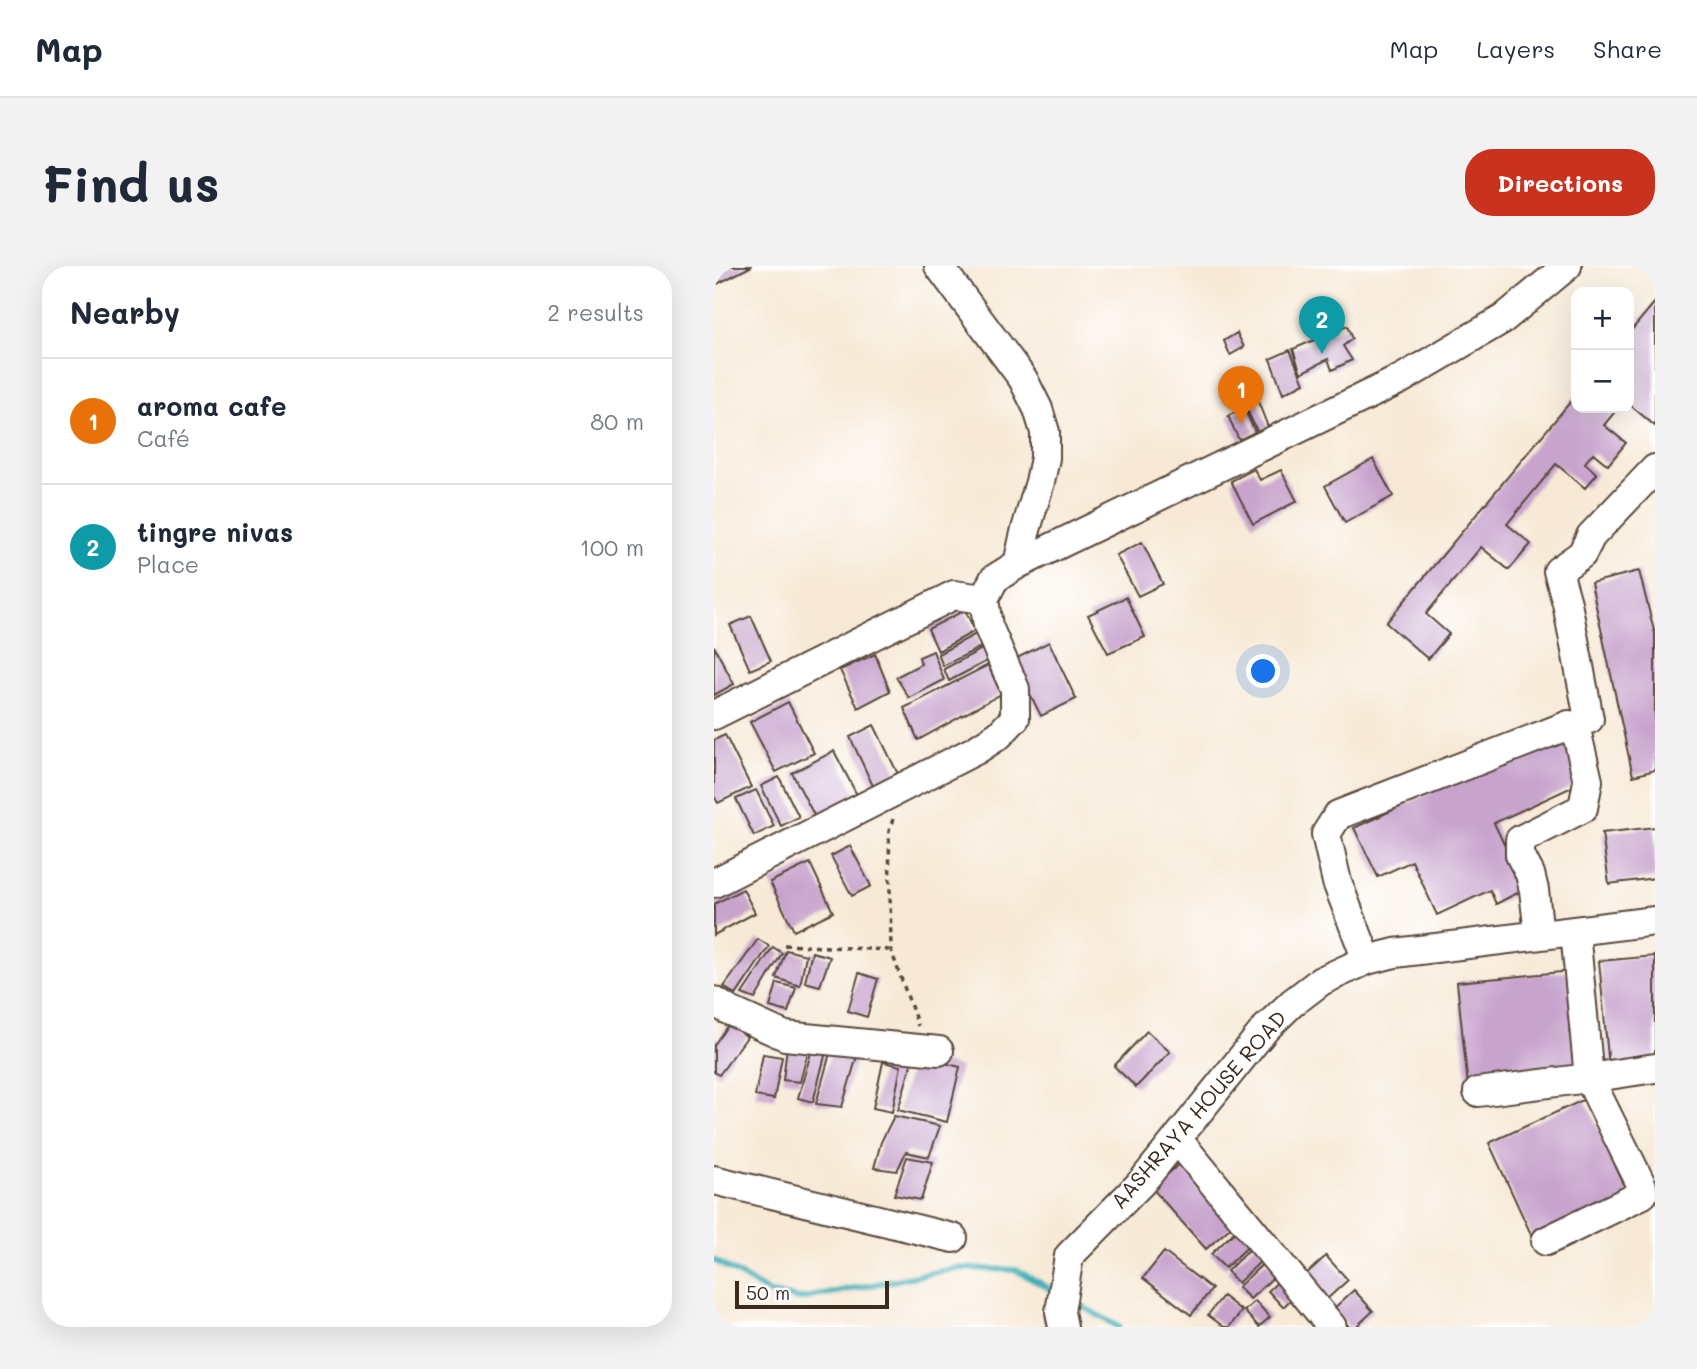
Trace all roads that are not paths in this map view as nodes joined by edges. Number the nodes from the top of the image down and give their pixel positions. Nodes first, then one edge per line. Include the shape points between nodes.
1 (939, 266) edge
2 (1567, 266) edge
3 (1655, 469) edge
4 (1018, 564) junction
5 (984, 599) junction
6 (714, 715) edge
7 (1590, 719) dead end
8 (714, 883) edge
9 (1655, 921) edge
10 (1575, 931) junction
11 (1539, 935) junction
12 (1367, 960) junction
13 (714, 1001) edge
14 (933, 1051) road end
15 (1655, 1068) edge
16 (1589, 1078) junction
17 (1478, 1092) dead end
18 (1177, 1139) junction
19 (714, 1180) edge
20 (953, 1238) dead end
21 (1546, 1241) dead end
22 (1063, 1327) edge
23 (1332, 1327) edge

1 - 4 street via 1023,379 1045,432 1045,458
2 - 4 street via 1503,319 1401,379
3 - 7 street via 1591,536 1582,554 1558,571
4 - 5 street via 994,579
5 - 6 street via 954,595
5 - 8 street via 988,626 1015,689 1014,718 999,735
9 - 10 street, AASHRAYA HOUSE ROAD
10 - 11 street, AASHRAYA HOUSE ROAD
10 - 16 street
11 - 12 street, AASHRAYA HOUSE ROAD
11 - 12 street via 1531,874 1520,855 1520,840 1583,808 1588,781 1578,738 1569,725 1338,815 1326,834
12 - 18 street, AASHRAYA HOUSE ROAD via 1321,981 1292,1003 1265,1029
13 - 14 street via 785,1036
15 - 16 street
16 - 17 street
16 - 21 street via 1643,1194
18 - 22 street, AASHRAYA HOUSE ROAD via 1069,1256 1060,1312
18 - 23 street
19 - 20 street

